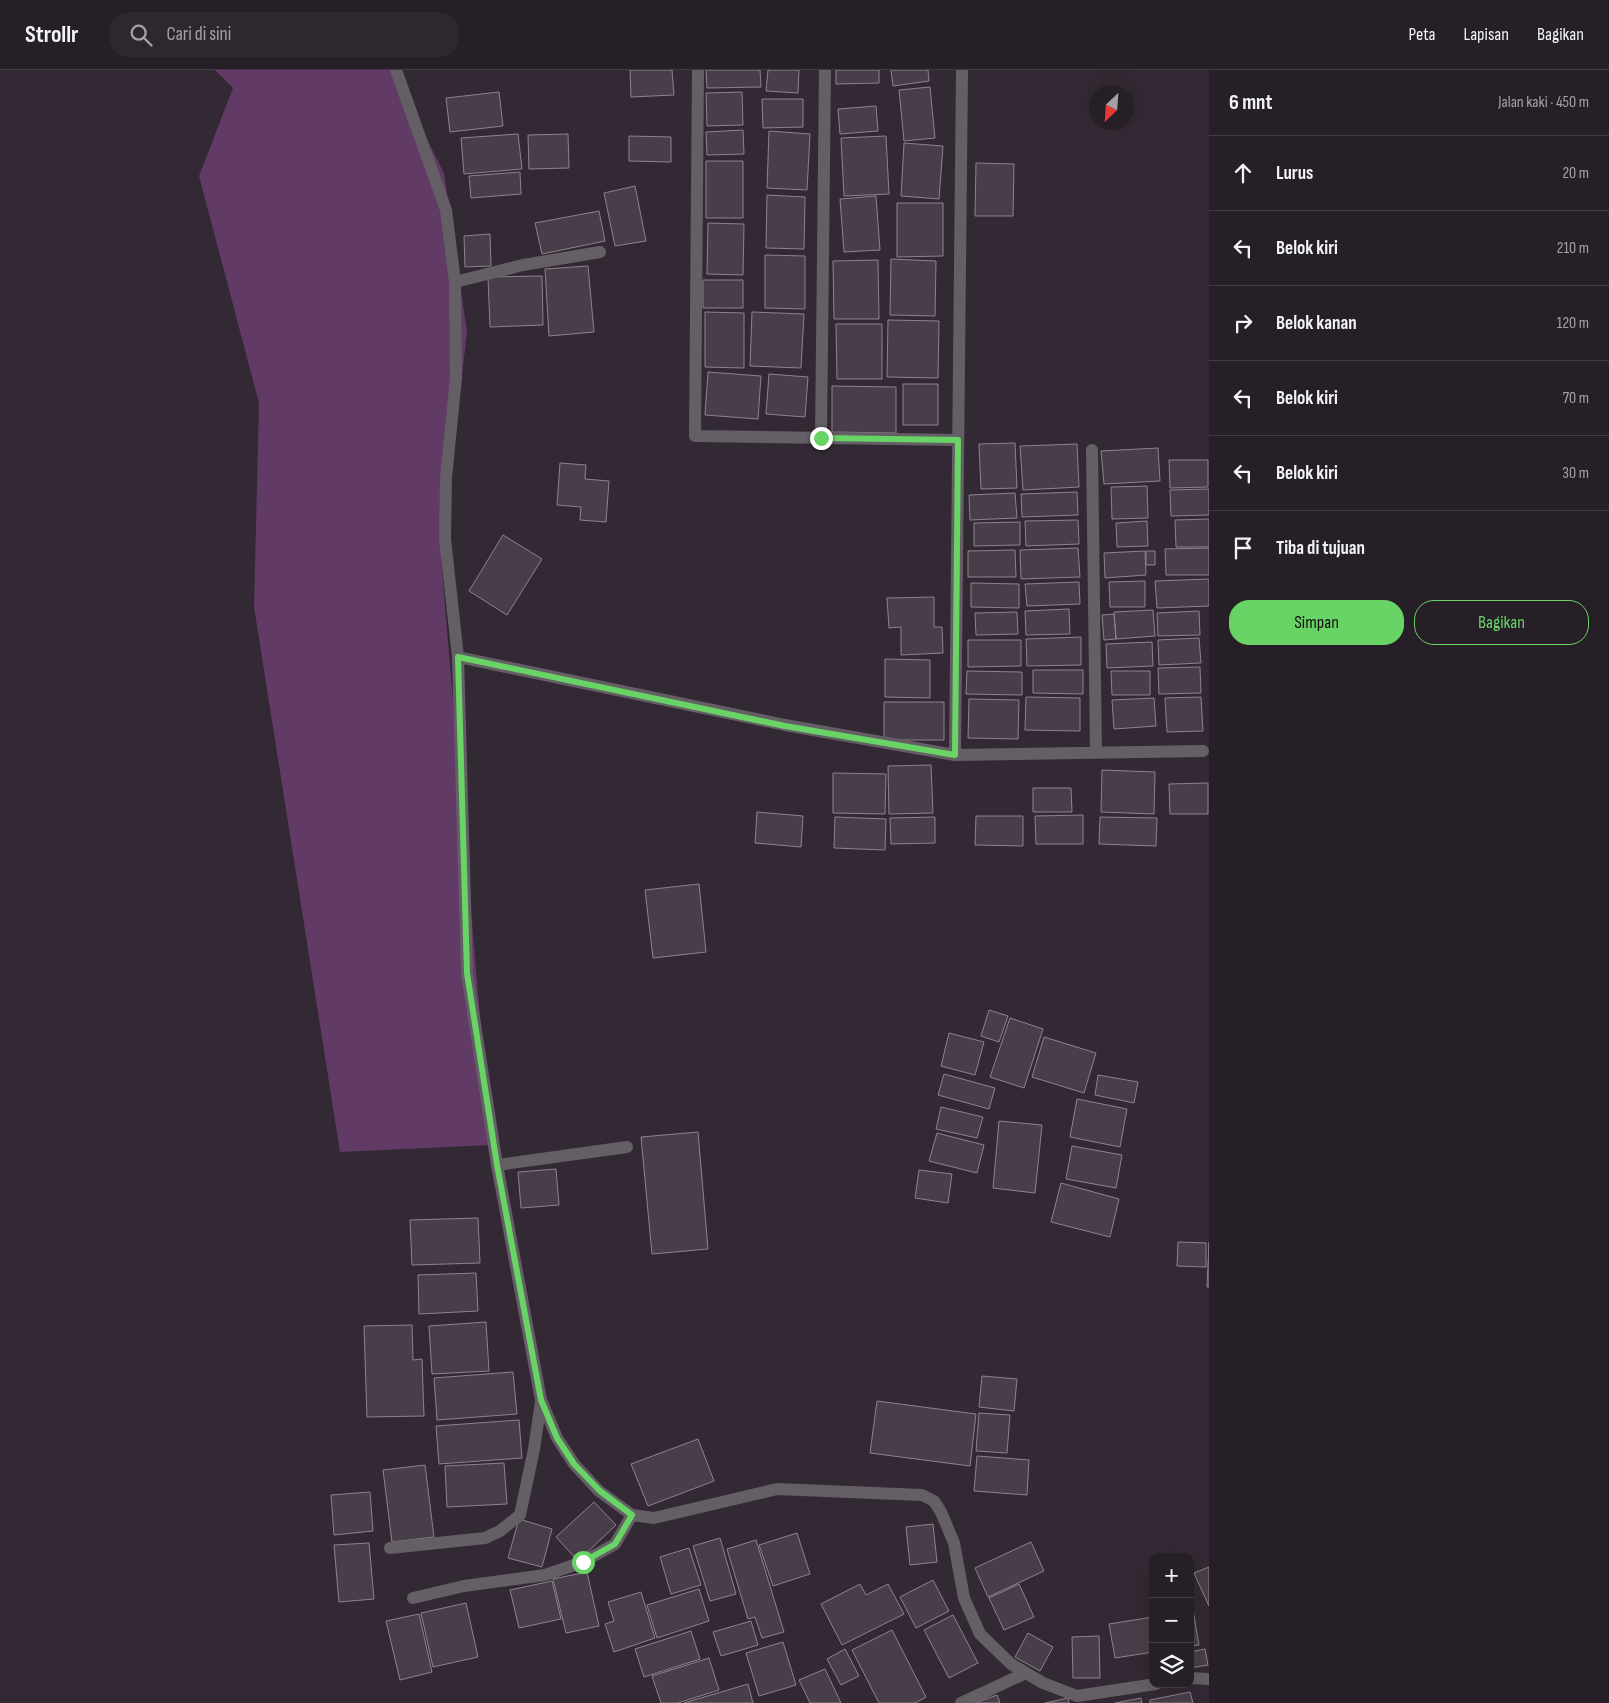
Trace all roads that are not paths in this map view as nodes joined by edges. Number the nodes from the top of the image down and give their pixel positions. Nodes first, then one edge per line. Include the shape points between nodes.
1 (396, 70) edge
2 (698, 70) edge
3 (825, 70) edge
4 (962, 70) edge
5 (600, 252) dead end
6 (455, 282) junction
7 (821, 438) junction
8 (958, 440) junction
9 (1092, 450) dead end
10 (458, 657) junction
11 (1203, 752) dead end
12 (1096, 753) junction
13 (955, 755) junction
14 (627, 1147) dead end
15 (497, 1165) junction
16 (541, 1400) junction
17 (632, 1515) junction
18 (390, 1548) dead end
19 (412, 1598) dead end
20 (1026, 1673) junction
21 (1194, 1678) edge
22 (1209, 1679) edge
23 (1149, 1685) edge
24 (961, 1703) edge

1 - 6 street via 446,210
2 - 7 street via 695,436
3 - 7 street
4 - 8 street
5 - 6 street via 522,265
6 - 10 street via 456,378 446,478 445,539
7 - 8 street
8 - 13 street
9 - 12 street
10 - 13 street via 785,726
10 - 15 street via 467,973
11 - 12 street
12 - 13 street
14 - 15 street
15 - 16 street
16 - 17 street via 557,1438 574,1464 600,1491
16 - 18 street via 520,1516 485,1538
17 - 19 street via 615,1544 583,1562 545,1575 464,1586
17 - 20 street via 654,1518 776,1489 922,1495 934,1501 954,1543 964,1598 980,1634
20 - 23 street via 1077,1696
20 - 24 street
21 - 22 street

